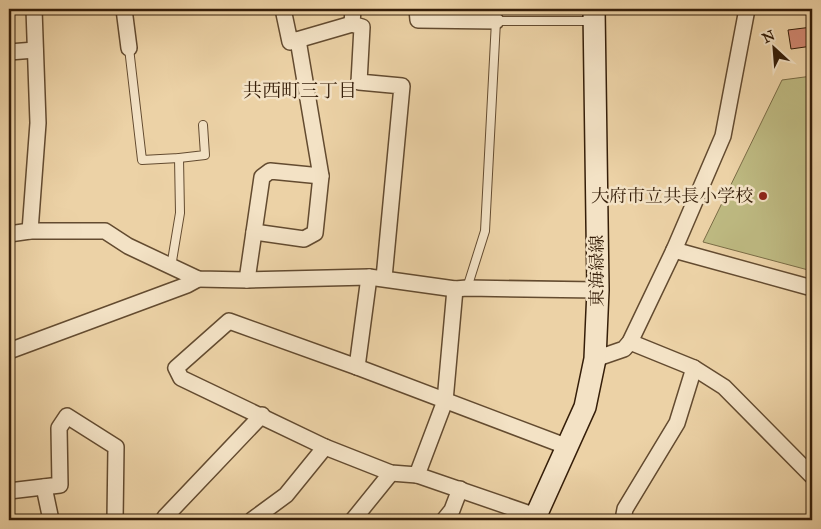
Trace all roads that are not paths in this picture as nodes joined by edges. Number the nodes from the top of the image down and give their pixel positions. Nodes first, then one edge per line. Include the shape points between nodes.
1 (34, 9) edge
2 (124, 9) edge
3 (283, 9) edge
4 (353, 9) edge
5 (416, 9) edge
6 (747, 9) edge
7 (594, 15) edge
8 (496, 21) junction
9 (352, 24) junction
10 (298, 40) junction
11 (129, 48) joint
12 (35, 50) junction
13 (9, 52) edge
14 (203, 125) dead end
15 (179, 158) junction
16 (321, 176) junction
17 (30, 231) junction
18 (254, 232) junction
19 (9, 234) edge
20 (674, 250) junction
21 (171, 267) junction
22 (376, 278) junction
23 (198, 279) junction
24 (247, 280) junction
25 (812, 288) edge
26 (461, 289) junction
27 (598, 290) junction
28 (630, 342) junction
29 (9, 351) edge
30 (595, 359) junction
31 (357, 366) junction
32 (694, 368) junction
33 (445, 401) junction
34 (262, 415) junction
35 (325, 447) junction
36 (568, 447) junction
37 (391, 472) junction
38 (417, 475) junction
39 (812, 476) edge
40 (44, 487) junction
41 (460, 489) junction
42 (9, 490) edge
43 (535, 518) edge
44 (51, 520) edge
45 (116, 520) edge
46 (168, 520) edge
47 (252, 520) edge
48 (353, 520) edge
49 (444, 520) edge
50 (623, 520) edge

1 - 12 street
2 - 11 street
3 - 10 street via 290,42
4 - 9 street
5 - 8 street via 418,20
6 - 20 street via 723,136
7 - 8 lane
7 - 27 main road, 東海緑線
8 - 26 lane via 485,231
9 - 10 street
9 - 22 street via 362,27 360,82 402,86
10 - 16 street
11 - 15 lane via 142,160
12 - 13 street
12 - 17 street via 38,123
14 - 15 lane via 205,155
15 - 21 lane via 180,213
16 - 18 street via 270,171 262,177
16 - 18 street via 315,233 304,239
17 - 19 street
17 - 21 street via 106,231
18 - 24 street
20 - 25 street
20 - 28 street
21 - 23 street
22 - 24 street
22 - 26 street
22 - 31 street
23 - 24 street
23 - 29 street
26 - 27 street
26 - 33 street
27 - 30 main road, 東海緑線
28 - 30 street via 624,350
28 - 32 street
30 - 36 main road, 東海緑線 via 585,406
31 - 33 street
31 - 34 street via 229,321 176,368 181,378
32 - 39 street via 724,387
32 - 50 street via 677,424 625,509
33 - 36 street
33 - 38 street
34 - 35 street
34 - 46 street via 165,517
35 - 37 street
35 - 47 street via 286,495
36 - 43 main road, 東海緑線
37 - 38 street
37 - 48 street
38 - 41 street
40 - 42 street
40 - 44 street
40 - 45 street via 60,485 59,428 68,416 116,447
41 - 43 street
41 - 49 street via 452,510

